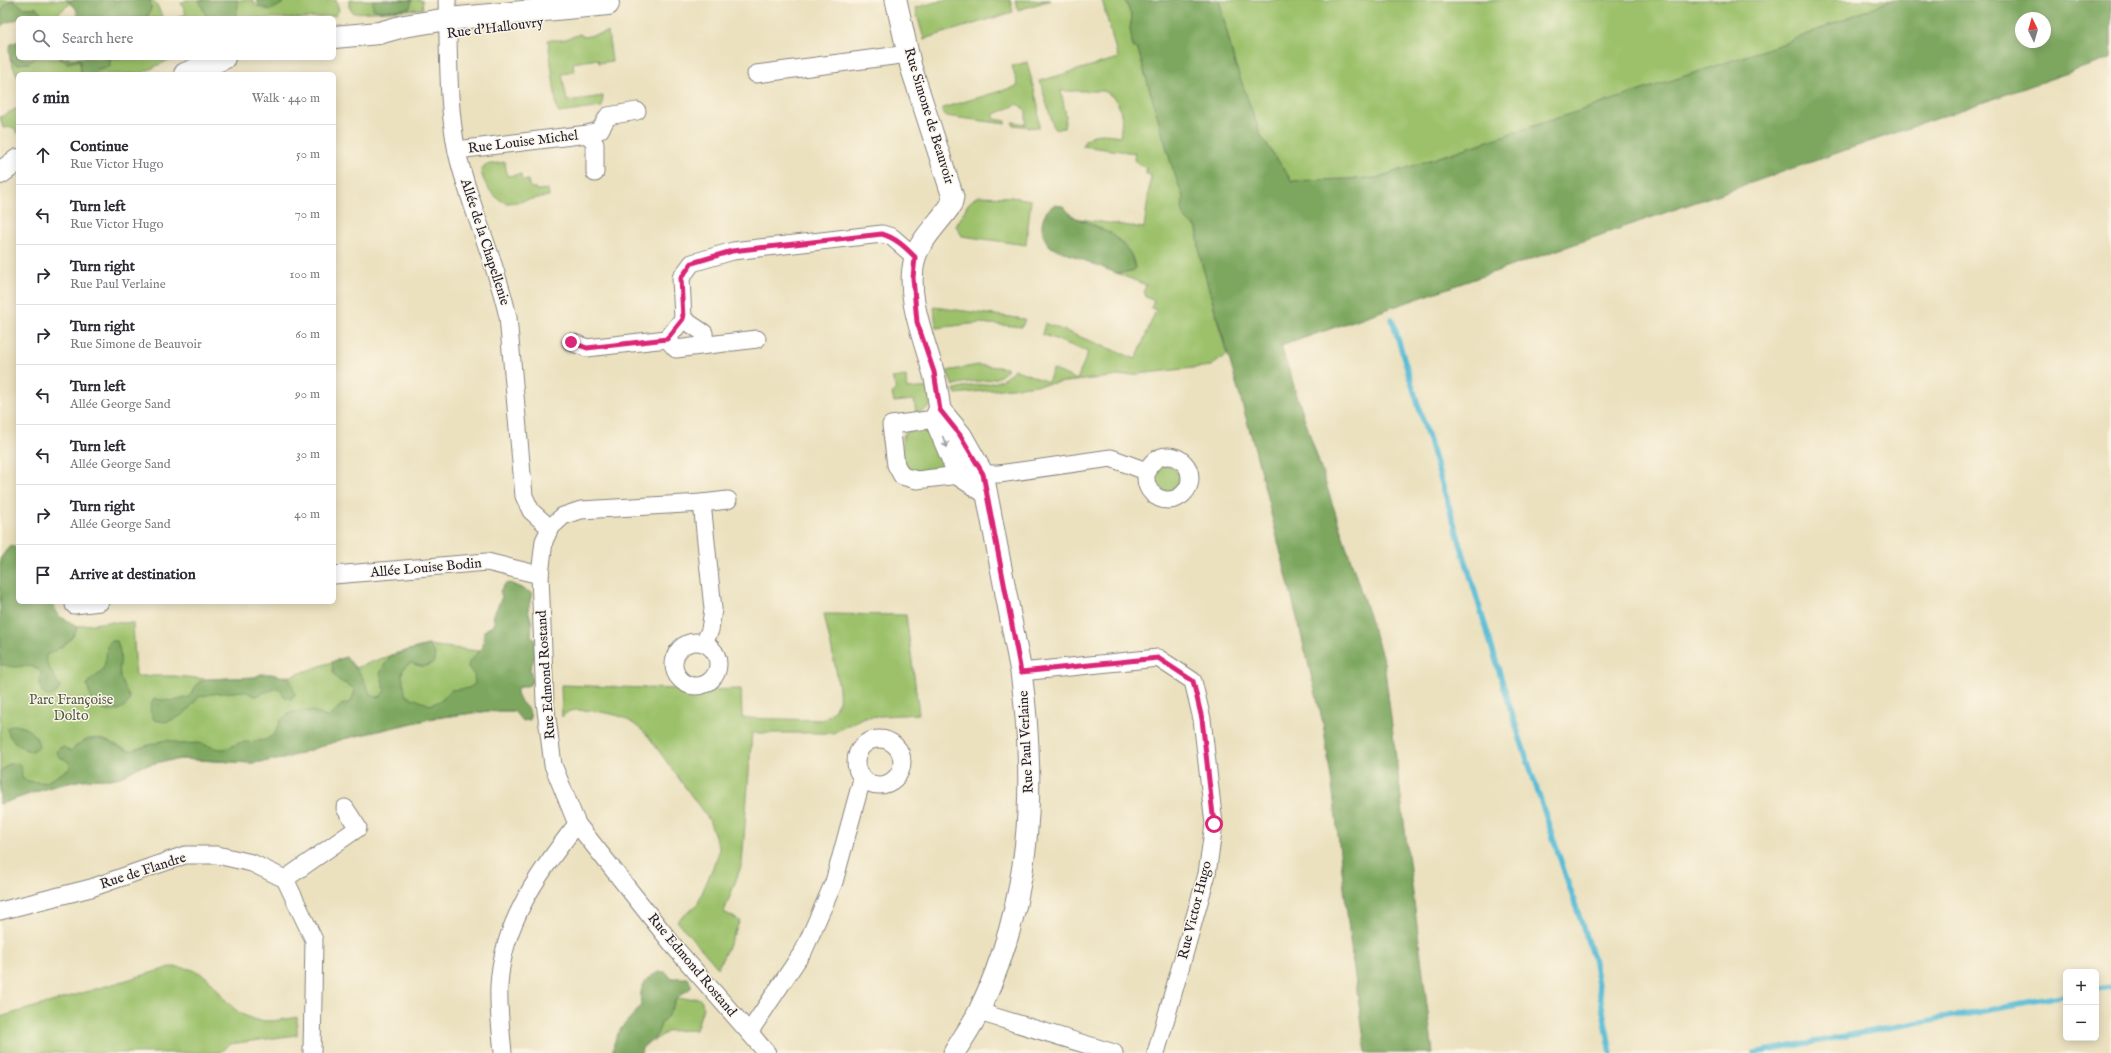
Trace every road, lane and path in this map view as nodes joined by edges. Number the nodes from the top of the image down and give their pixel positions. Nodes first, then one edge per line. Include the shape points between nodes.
1 (896, 0) edge
2 (615, 2) edge
3 (448, 18) edge
4 (336, 37) edge
5 (908, 54) junction
6 (219, 60) edge
7 (190, 72) edge
8 (756, 74) dead end
9 (637, 111) dead end
10 (588, 134) junction
11 (457, 150) junction
12 (16, 161) edge
13 (0, 173) edge
14 (595, 173) dead end
15 (915, 257) junction
16 (683, 319) junction
17 (667, 339) junction
18 (757, 339) dead end
19 (571, 342) dead end
20 (705, 344) junction
21 (938, 414) junction
22 (1146, 471) dead end
23 (959, 475) junction
24 (984, 483) junction
25 (728, 500) dead end
26 (702, 503) junction
27 (550, 528) junction
28 (336, 575) edge
29 (540, 575) junction
30 (83, 604) edge
31 (74, 605) dead end
32 (704, 643) dead end
33 (1021, 672) junction
34 (862, 779) dead end
35 (345, 808) dead end
36 (578, 824) junction
37 (285, 878) junction
38 (0, 910) edge
39 (979, 1012) junction
40 (750, 1032) junction
41 (312, 1053) edge
42 (503, 1053) edge
43 (767, 1053) edge
44 (954, 1053) edge
45 (1114, 1053) edge
46 (1156, 1053) edge

1 - 5 street, Rue Simone de Beauvoir
2 - 3 main road, Rue d'Hallouvry via 576,16 551,21
3 - 4 main road, Rue d'Hallouvry via 405,36 379,33
3 - 11 street, Allée de la Chapellenie via 452,117
5 - 8 street
5 - 15 street, Rue Simone de Beauvoir via 953,197 951,205
6 - 7 main road
9 - 10 street, Rue Louise Michel via 608,116 600,130
10 - 11 street, Rue Louise Michel
10 - 14 street, Rue Louise Michel via 595,144
11 - 27 street, Allée de la Chapellenie via 508,317 524,496 531,510
12 - 13 main road
15 - 16 street via 892,237 882,234 732,251 692,263 681,278
15 - 21 street, Rue Simone de Beauvoir via 913,278 917,322 934,372
16 - 17 street
16 - 20 street via 704,333
17 - 19 street via 587,348
17 - 20 street via 676,349
18 - 20 street
21 -> 23 street
21 - 23 street via 891,425 896,465 902,476 917,480
21 - 24 street, Rue Paul Verlaine via 960,435
22 - 24 street via 1110,458 999,474
23 - 24 street
24 - 33 street, Rue Paul Verlaine
25 - 26 street
26 - 27 street via 581,510 563,516
26 - 32 street via 714,609
27 - 29 street, Rue Edmond Rostand via 544,541
28 - 29 street, Allée Louise Bodin via 487,562
29 - 36 street, Rue Edmond Rostand via 545,702 553,765
30 - 31 street
33 - 39 street, Rue Paul Verlaine via 1026,702 1030,780 1024,864 1008,940
33 - 46 street, Rue Victor Hugo via 1158,658 1193,681 1202,719 1214,824 1207,874
34 - 40 street via 834,882 804,950
35 - 37 street via 358,828
36 - 40 street, Rue Edmond Rostand via 677,950
36 - 42 street via 546,864 518,910 505,949 499,985
37 - 38 street, Rue de Flandre via 252,863 217,854 185,855 91,888
37 - 41 street via 314,940
39 - 44 street, Rue Paul Verlaine
39 - 45 street
40 - 43 street, Rue Edmond Rostand

